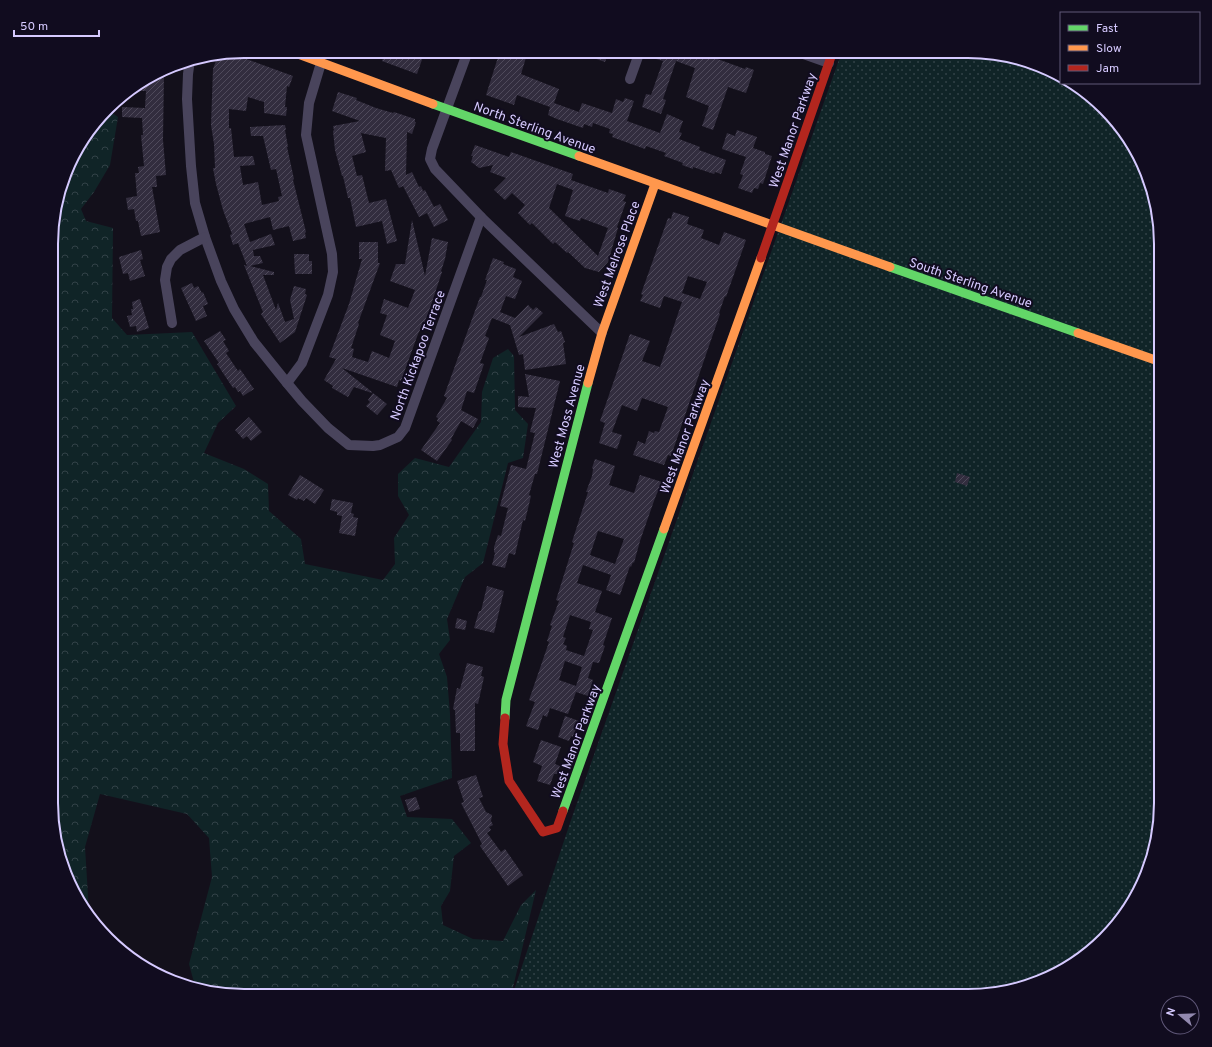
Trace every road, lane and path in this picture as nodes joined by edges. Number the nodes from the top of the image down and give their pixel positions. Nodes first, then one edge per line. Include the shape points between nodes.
1 (308, 58) edge
2 (465, 58) edge
3 (638, 58) edge
4 (815, 58) edge
5 (831, 58) edge
6 (321, 63) junction
7 (829, 63) junction
8 (189, 66) edge
9 (630, 79) dead end
10 (447, 109) junction
11 (655, 184) junction
12 (481, 217) junction
13 (773, 226) junction
14 (204, 237) junction
15 (172, 323) dead end
16 (602, 333) junction
17 (1154, 360) edge
18 (287, 383) junction
19 (558, 828) joint

1 - 6 street, North Sterling Avenue
2 - 10 street
3 - 9 street
4 - 7 street
5 - 7 street, West Manor Parkway
6 - 10 street, North Sterling Avenue
6 - 18 street via 309,103 306,135 332,254 333,272 328,295 302,363
7 - 13 street, West Manor Parkway
8 - 14 street, North Kickapoo Terrace via 187,99 191,166 195,203
10 - 11 street, North Sterling Avenue
10 - 12 street via 430,159 435,169
11 - 13 street, North Sterling Avenue
11 - 16 street, West Melrose Place
12 - 16 street
12 - 18 street, North Kickapoo Terrace via 406,426 398,436 386,443 373,446 349,445 328,428
13 - 17 street, South Sterling Avenue
13 - 19 street, West Manor Parkway
14 - 15 street via 180,250 167,267 165,280
14 - 18 street, North Kickapoo Terrace via 234,309 254,342
16 - 19 street, West Moss Avenue via 506,700 503,744 510,781 543,832

